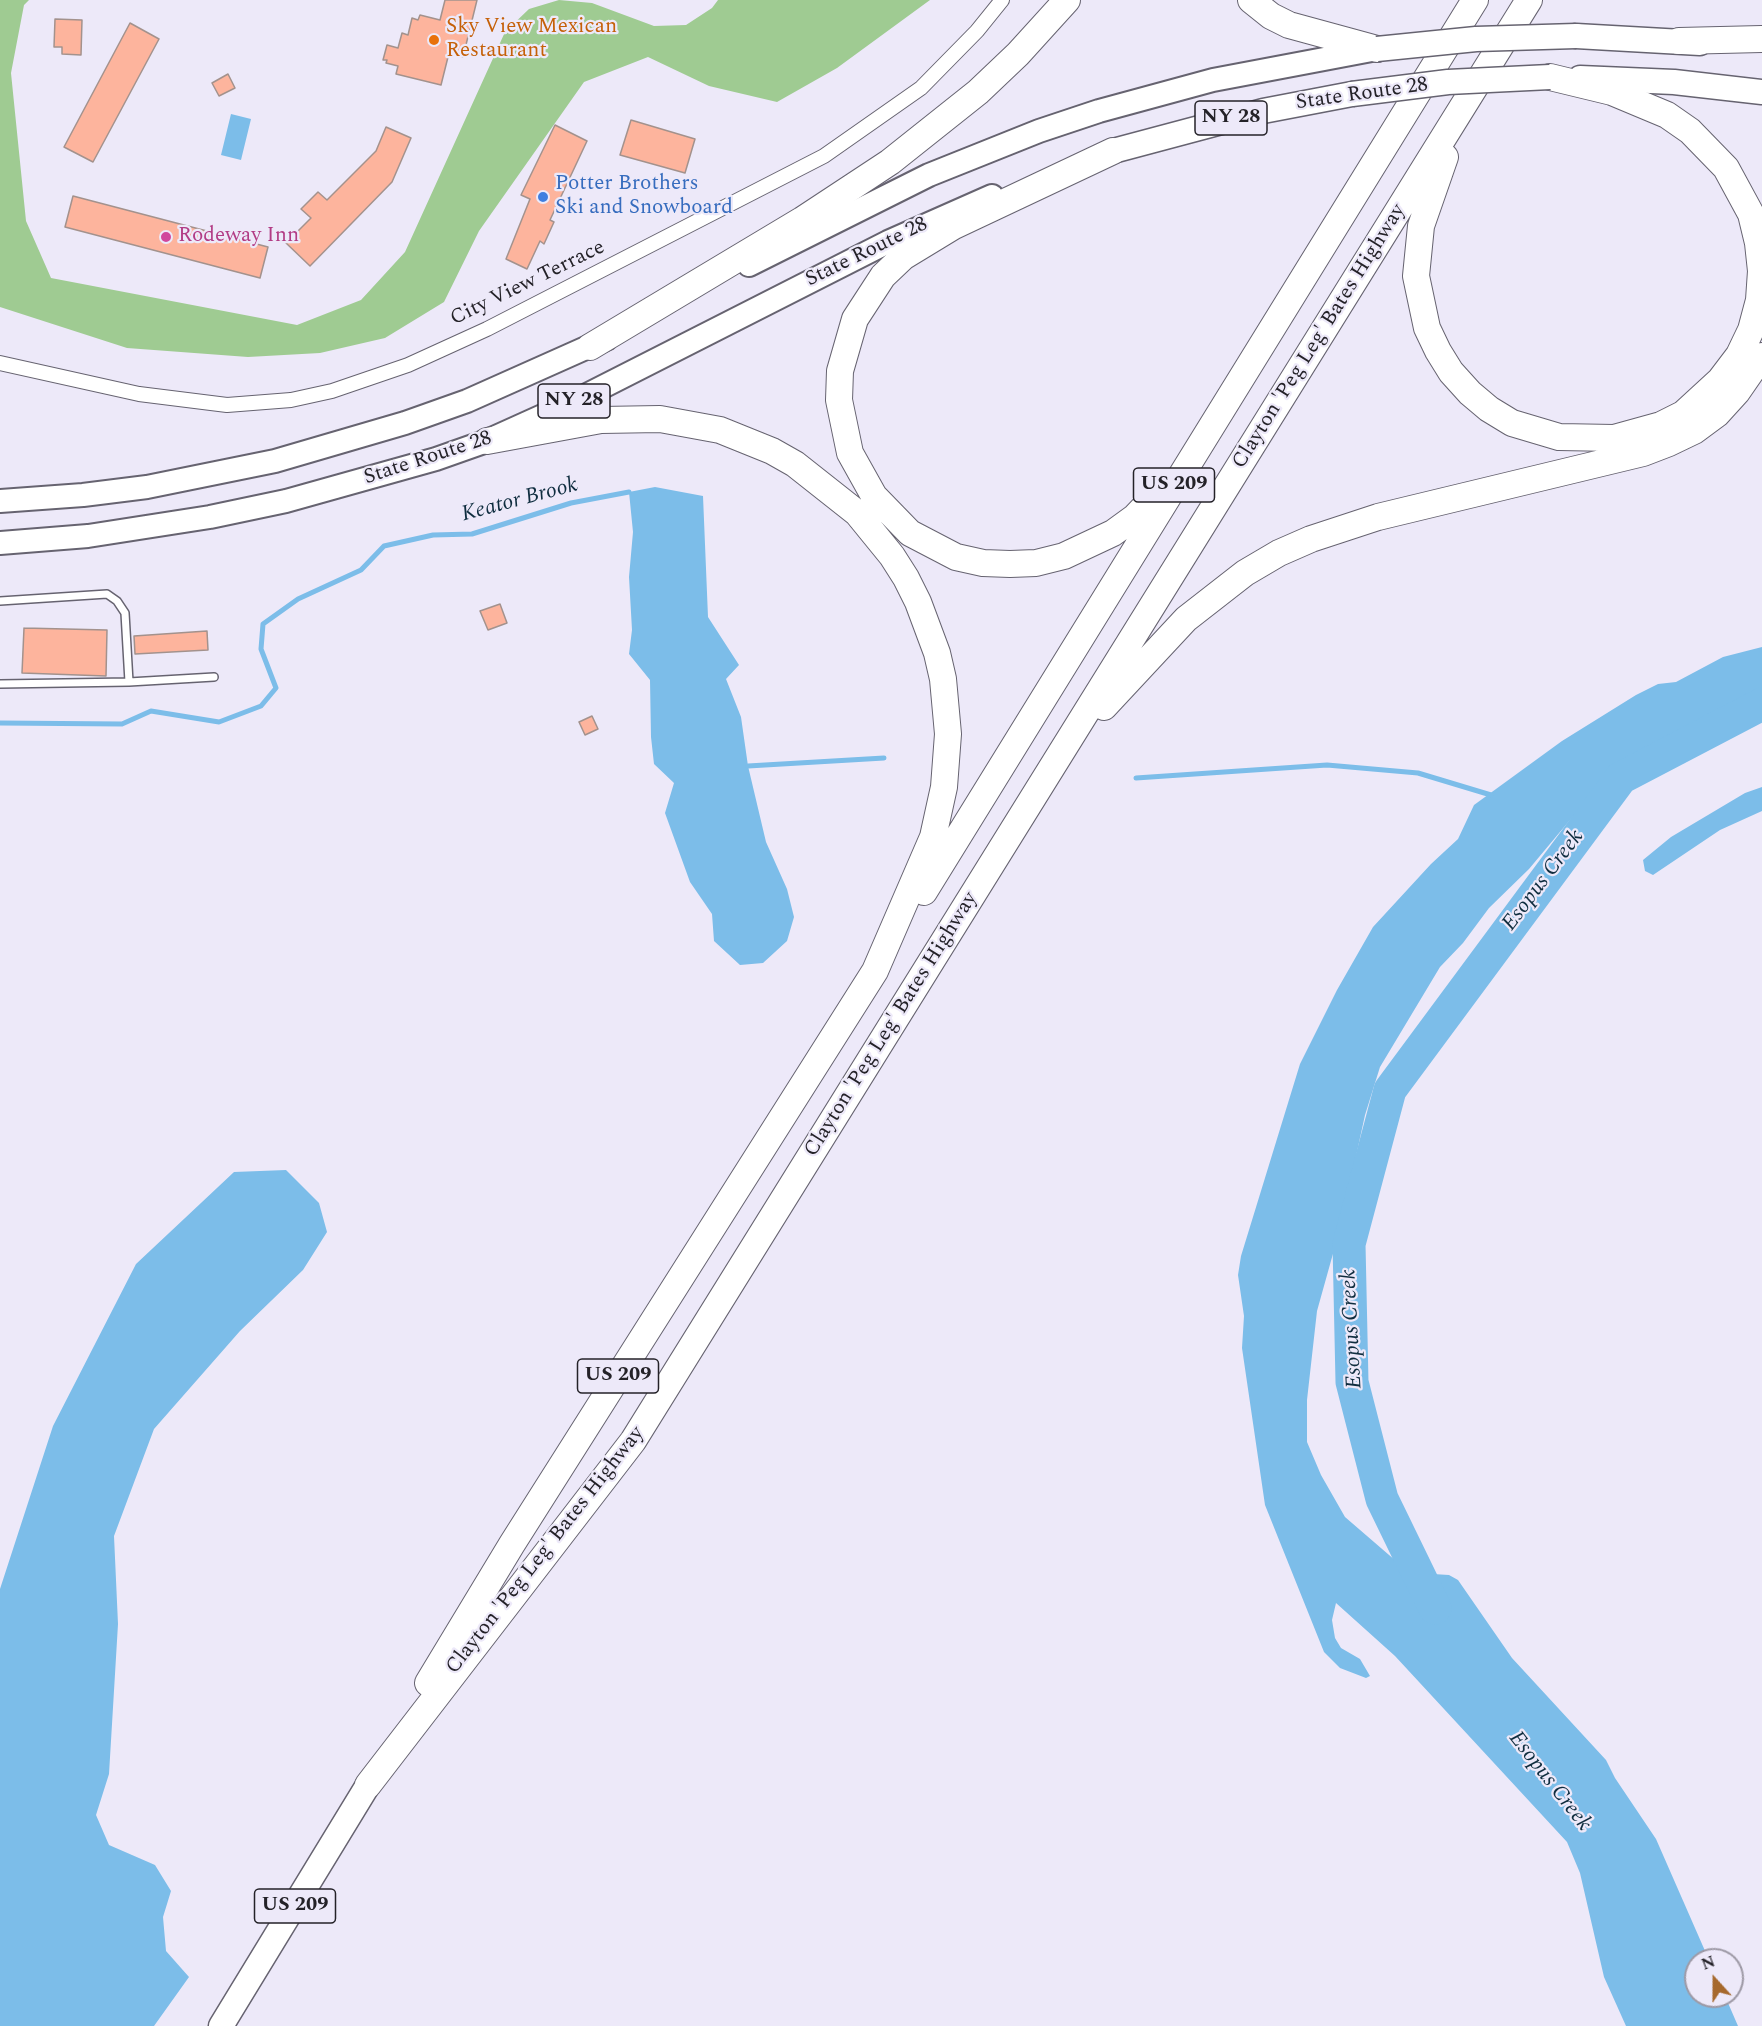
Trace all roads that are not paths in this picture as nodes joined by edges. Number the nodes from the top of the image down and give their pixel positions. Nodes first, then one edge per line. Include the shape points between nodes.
1 (1002, 0) edge
2 (1067, 0) edge
3 (1251, 0) edge
4 (1529, 0) edge
5 (1470, 6) edge
6 (1762, 39) edge
7 (1679, 41) junction
8 (1377, 50) junction
9 (1762, 50) edge
10 (1550, 77) junction
11 (1762, 92) edge
12 (1467, 100) junction
13 (1113, 151) junction
14 (590, 347) junction
15 (1762, 356) edge
16 (0, 363) edge
17 (1228, 398) junction
18 (487, 441) junction
19 (0, 501) edge
20 (0, 543) edge
21 (0, 601) edge
22 (214, 677) dead end
23 (129, 682) junction
24 (0, 684) edge
25 (1058, 758) junction
26 (875, 972) junction
27 (368, 1785) junction
28 (221, 2026) edge

1 - 16 street, City View Terrace via 950,61 921,88 824,156 488,329 399,368 332,391 291,400 227,405 139,394
2 - 14 highway via 978,92 890,162 802,220
3 - 8 highway via 1289,25
4 - 12 highway, Clayton 'Peg Leg' Bates Highway / US 209
5 - 17 highway, Clayton 'Peg Leg' Bates Highway / US 209
6 - 7 highway
7 - 8 highway, State Route 28 / NY 28, bridge via 1576,36 1476,39
7 - 9 highway, State Route 28 / NY 28
8 - 14 main road, State Route 28 / NY 28 via 1264,69 1159,94 985,151 871,202
10 - 11 highway, State Route 28 / NY 28 via 1674,82
10 - 12 highway via 1612,92 1667,115 1711,149 1739,187 1751,214 1761,271 1759,300 1738,355 1702,399 1668,422 1637,433 1587,440 1559,438 1512,423 1470,393 1438,351 1420,303 1417,252 1429,200
10 - 13 highway, State Route 28 / NY 28, bridge via 1448,82 1352,94 1234,117
12 - 25 highway, Clayton 'Peg Leg' Bates Highway / US 209
13 - 17 highway via 926,241 882,276 855,320 840,371 843,426 857,468 891,516 931,546 983,563 1036,562 1089,546 1135,518 1173,474
13 - 18 main road, State Route 28 / NY 28 via 1056,170 908,232 620,379
14 - 19 main road, State Route 28 / NY 28 via 405,423 275,461 147,487
15 - 25 highway via 1716,414 1669,443 1643,453 1377,517 1311,539 1262,563 1186,619
17 - 26 highway, Clayton 'Peg Leg' Bates Highway / US 209
18 - 20 main road, State Route 28 / NY 28 via 388,475 210,518 88,536
18 - 26 highway via 632,418 720,430 772,451 818,480 857,513 892,556 918,602 937,653 945,688 948,734 944,787 933,837
21 - 23 lane via 107,594 125,613
22 - 23 lane
23 - 24 lane
25 - 27 highway, Clayton 'Peg Leg' Bates Highway / US 209 via 633,1441
26 - 27 highway, US 209 via 512,1544
27 - 28 highway, Clayton 'Peg Leg' Bates Highway / US 209

